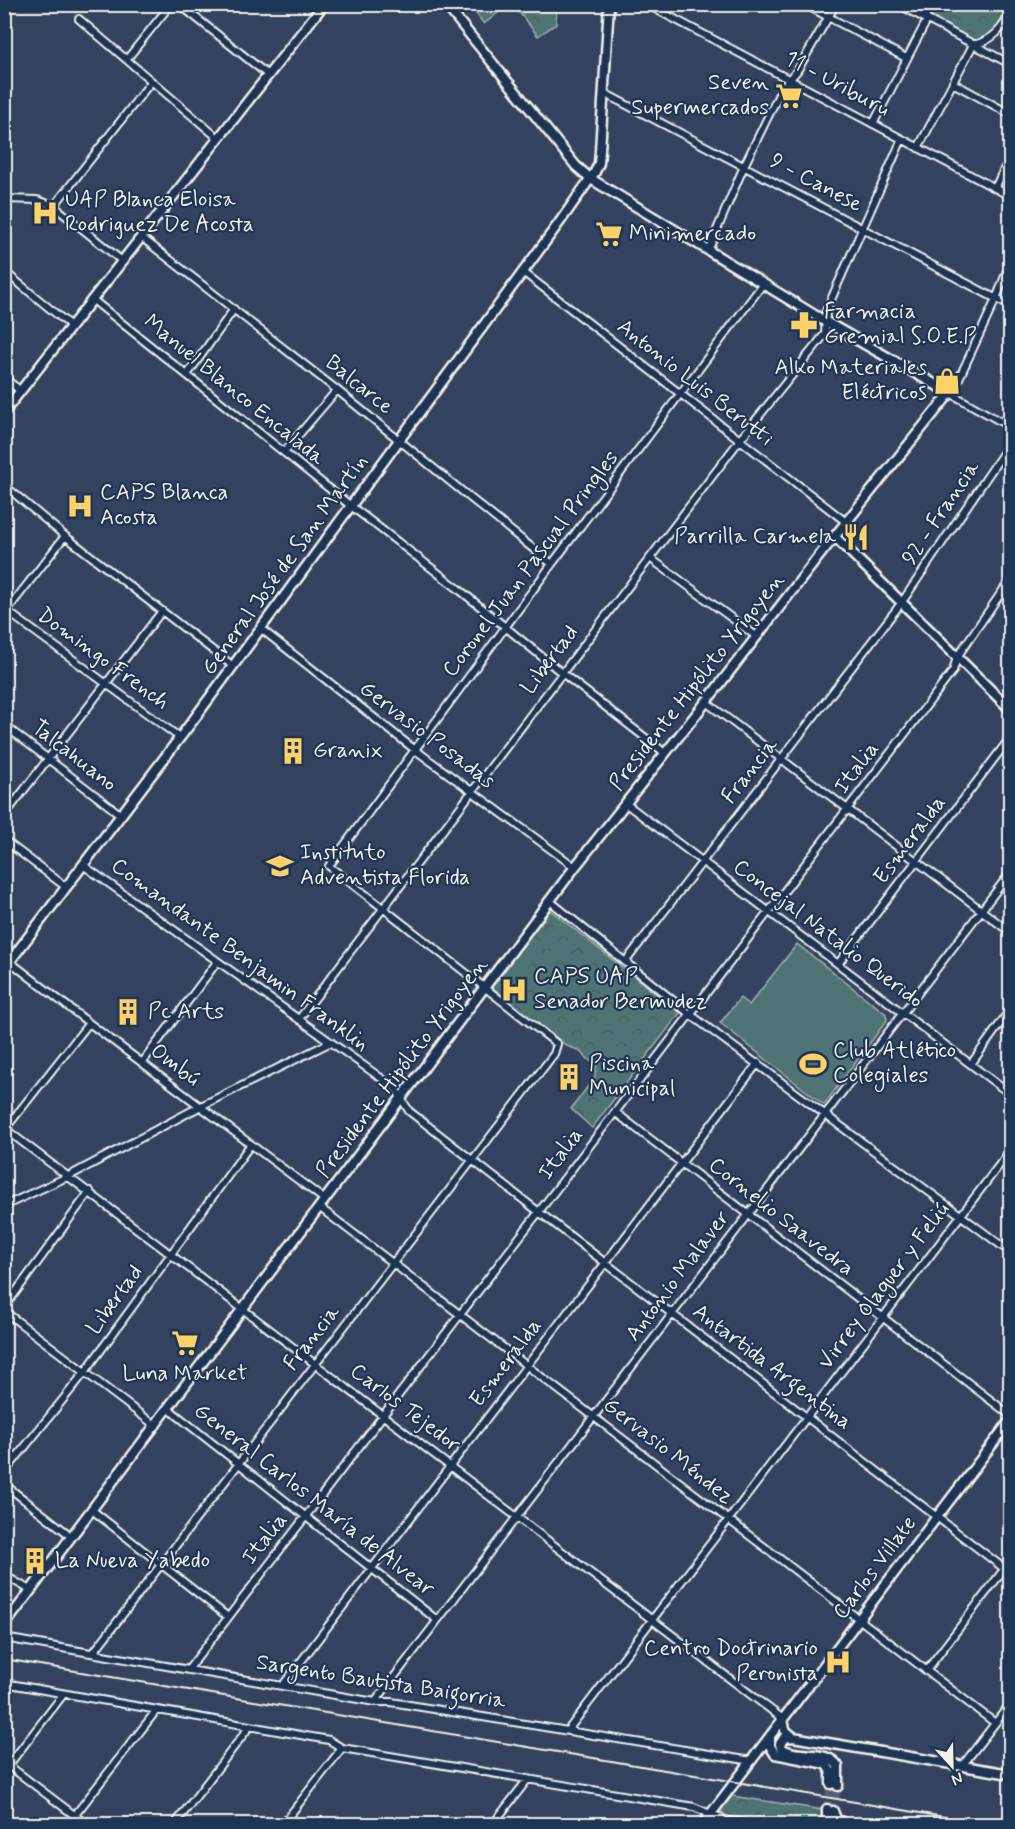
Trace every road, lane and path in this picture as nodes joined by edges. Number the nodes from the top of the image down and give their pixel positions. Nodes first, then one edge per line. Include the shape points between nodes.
1 (171, 4) edge
2 (179, 4) edge
3 (445, 4) edge
4 (609, 4) edge
5 (646, 4) edge
6 (804, 4) edge
7 (836, 4) edge
8 (898, 4) edge
9 (922, 4) edge
10 (319, 6) edge
11 (1011, 10) edge
12 (830, 18) junction
13 (79, 19) dead end
14 (927, 20) junction
15 (973, 45) junction
16 (906, 58) junction
17 (127, 59) junction
18 (1011, 64) edge
19 (268, 75) junction
20 (790, 79) junction
21 (151, 82) junction
22 (953, 83) junction
23 (604, 93) junction
24 (1011, 114) edge
25 (873, 124) junction
26 (218, 138) junction
27 (902, 139) junction
28 (918, 148) junction
29 (1011, 157) edge
30 (744, 166) junction
31 (591, 179) junction
32 (995, 188) junction
33 (1011, 196) edge
34 (4, 199) edge
35 (54, 206) junction
36 (864, 229) junction
37 (141, 237) junction
38 (708, 251) junction
39 (122, 261) junction
40 (1011, 264) edge
41 (4, 270) edge
42 (523, 272) junction
43 (763, 284) junction
44 (996, 299) junction
45 (93, 300) junction
46 (1011, 306) edge
47 (234, 309) junction
48 (826, 322) junction
49 (71, 327) junction
50 (187, 375) junction
51 (4, 378) edge
52 (337, 390) junction
53 (21, 391) junction
54 (950, 393) junction
55 (680, 394) junction
56 (4, 412) edge
57 (1011, 427) edge
58 (399, 440) junction
59 (739, 441) junction
60 (1011, 443) edge
61 (284, 452) junction
62 (4, 485) edge
63 (351, 506) junction
64 (846, 522) junction
65 (65, 536) junction
66 (835, 537) junction
67 (650, 558) junction
68 (552, 564) junction
69 (1011, 580) edge
70 (902, 602) junction
71 (5, 611) edge
72 (162, 611) junction
73 (260, 628) junction
74 (506, 628) junction
75 (756, 636) junction
76 (957, 657) junction
77 (232, 666) junction
78 (562, 673) junction
79 (106, 683) junction
80 (706, 702) junction
81 (1011, 709) edge
82 (4, 725) edge
83 (179, 737) junction
84 (1011, 738) edge
85 (414, 749) junction
86 (665, 753) junction
87 (48, 759) junction
88 (781, 760) junction
89 (472, 792) junction
90 (625, 803) junction
91 (848, 810) junction
92 (121, 815) junction
93 (4, 816) edge
94 (4, 840) edge
95 (916, 861) junction
96 (703, 862) junction
97 (83, 865) junction
98 (575, 867) junction
99 (1011, 873) edge
100 (66, 887) junction
101 (550, 901) junction
102 (383, 909) junction
103 (982, 910) junction
104 (769, 913) junction
105 (1011, 932) edge
106 (626, 961) junction
107 (6, 962) edge
108 (217, 962) junction
109 (838, 964) junction
110 (485, 988) junction
111 (1011, 1010) edge
112 (902, 1013) junction
113 (691, 1015) junction
114 (299, 1019) junction
115 (89, 1023) junction
116 (331, 1042) junction
117 (142, 1063) junction
118 (758, 1063) junction
119 (971, 1064) junction
120 (1011, 1094) edge
121 (401, 1098) junction
122 (199, 1107) junction
123 (615, 1112) junction
124 (825, 1114) junction
125 (5, 1128) edge
126 (251, 1144) junction
127 (1011, 1151) edge
128 (472, 1160) junction
129 (682, 1164) junction
130 (69, 1176) junction
131 (90, 1191) junction
132 (322, 1203) junction
133 (4, 1206) edge
134 (539, 1212) junction
135 (748, 1214) junction
136 (961, 1214) junction
137 (1011, 1252) edge
138 (172, 1254) junction
139 (606, 1263) junction
140 (392, 1264) junction
141 (244, 1309) junction
142 (4, 1310) edge
143 (672, 1313) junction
144 (460, 1315) junction
145 (882, 1317) junction
146 (316, 1363) junction
147 (528, 1366) junction
148 (85, 1372) junction
149 (169, 1409) junction
150 (1011, 1414) edge
151 (384, 1415) junction
152 (594, 1416) junction
153 (807, 1417) junction
154 (1011, 1421) edge
155 (156, 1426) junction
156 (238, 1464) junction
157 (451, 1466) junction
158 (4, 1473) edge
159 (4, 1484) edge
160 (92, 1510) junction
161 (517, 1516) junction
162 (937, 1516) junction
163 (305, 1517) junction
164 (727, 1520) junction
165 (71, 1536) junction
166 (161, 1564) junction
167 (372, 1569) junction
168 (1008, 1570) edge
169 (4, 1575) edge
170 (30, 1590) junction
171 (228, 1617) junction
172 (652, 1619) junction
173 (437, 1620) junction
174 (859, 1620) junction
175 (4, 1626) edge
176 (4, 1638) edge
177 (93, 1653) junction
178 (188, 1670) junction
179 (926, 1671) junction
180 (4, 1683) edge
181 (283, 1685) junction
182 (63, 1695) junction
183 (375, 1702) junction
184 (1011, 1704) edge
185 (156, 1711) junction
186 (783, 1719) junction
187 (995, 1723) junction
188 (250, 1726) junction
189 (568, 1730) junction
190 (770, 1736) junction
191 (793, 1737) junction
192 (342, 1748) junction
193 (752, 1761) junction
194 (7, 1763) edge
195 (962, 1766) junction
196 (4, 1772) edge
197 (1011, 1774) edge
198 (528, 1779) junction
199 (710, 1814) junction
200 (75, 1816) junction
201 (287, 1823) edge
202 (68, 1824) edge
203 (86, 1824) edge
204 (175, 1824) edge
205 (495, 1824) edge
206 (703, 1824) edge
207 (743, 1824) edge
208 (830, 1824) edge
209 (846, 1824) edge

1 - 17 street
2 - 19 street
3 - 31 street via 576,166
4 - 23 street, General José de San Martín
5 - 20 street, 11 - Uriburu
6 - 12 street
7 - 12 street
8 - 14 street
9 - 14 street
10 - 19 street
11 - 15 street via 999,32
12 - 16 street
12 - 20 street
13 - 17 street
14 - 15 street
14 - 16 street
15 - 18 street
15 - 22 street
16 - 25 street
17 - 21 street
19 - 26 street
20 - 25 street, 11 - Uriburu
20 - 30 street
21 - 26 street
21 - 35 street
22 - 24 street
22 - 28 street
23 - 30 street, 9 - Canese
23 - 31 street, General José de San Martín via 599,163
25 - 27 street, 11 - Uriburu
26 - 37 street
27 - 28 street, 11 - Uriburu
27 - 36 street, Libertad
28 - 32 street, 11 - Uriburu
29 - 32 street
30 - 36 street, 9 - Canese
30 - 38 street
31 - 38 street
31 - 42 street, General José de San Martín
32 - 33 street, 11 - Uriburu
34 - 35 street via 37,200
35 - 39 street
36 - 44 street, 9 - Canese
36 - 48 street, Libertad via 826,311
37 - 39 street
37 - 47 street, Balcarce
38 - 43 street
39 - 45 street
40 - 44 street
41 - 49 street
42 - 55 street, Antonio Luis Berutti
42 - 58 street, General José de San Martín
43 - 48 street
43 - 55 street, Coronel Juan Pascual Pringles
44 - 46 street, 9 - Canese
44 - 54 street
45 - 49 street
45 - 50 street, Manuel Blanco Encalada
47 - 50 street
47 - 52 street, Balcarce
48 - 54 street
48 - 59 street, Libertad via 825,334
49 - 53 street
50 - 61 street, Manuel Blanco Encalada
51 - 53 street
52 - 58 street, Balcarce
52 - 61 street
53 - 56 street
54 - 57 street
54 - 64 street, Presidente Hipólito Yrigoyen
55 - 59 street, Antonio Luis Berutti
55 - 68 street, Coronel Juan Pascual Pringles
58 - 63 street, General José de San Martín
58 - 68 street, Balcarce
59 - 64 street, Antonio Luis Berutti
59 - 67 street, Libertad
60 - 70 street, 92 - Francia
61 - 63 street, Manuel Blanco Encalada
62 - 65 street
63 - 73 street, General José de San Martín
63 - 74 street, Manuel Blanco Encalada
64 - 66 street, Presidente Hipólito Yrigoyen
65 - 71 street
65 - 72 street
66 - 70 street
66 - 75 street, Presidente Hipólito Yrigoyen
67 - 75 street
67 - 78 street, Libertad
68 - 74 street, Coronel Juan Pascual Pringles
69 - 76 street, Italia
70 - 76 street
70 - 88 street, Francia
71 - 79 street, Domingo French
72 - 77 street
72 - 79 street
73 - 77 street, General José de San Martín
73 - 85 street, Gervasio Posadas
74 - 78 street, Manuel Blanco Encalada
74 - 85 street, Coronel Juan Pascual Pringles
75 - 80 street, Presidente Hipólito Yrigoyen
76 - 81 street
76 - 91 street, Italia via 953,671
77 - 83 street, General José de San Martín
78 - 86 street, Manuel Blanco Encalada
78 - 89 street, Libertad
79 - 83 street, Domingo French
79 - 87 street
80 - 86 street, Presidente Hipólito Yrigoyen
80 - 88 street
82 - 87 street, Talcahuano
83 - 92 street, General José de San Martín
84 - 95 street, Esmeralda
85 - 89 street, Gervasio Posadas
85 - 102 street, Coronel Juan Pascual Pringles via 329,866
86 - 90 street, Presidente Hipólito Yrigoyen
87 - 92 street, Talcahuano
87 - 93 street
88 - 91 street
88 - 96 street, Francia
89 - 98 street, Gervasio Posadas
89 - 102 street, Libertad
90 - 96 street, Concejal Natalio Querido
90 - 98 street, Presidente Hipólito Yrigoyen
91 - 95 street
91 - 104 street, Italia
92 - 97 street, General José de San Martín
94 - 100 street
95 - 103 street
95 - 109 street, Esmeralda
96 - 104 street, Concejal Natalio Querido
96 - 106 street, Francia
97 - 100 street, General José de San Martín
97 - 108 street, Comandante Benjamin Franklin
98 - 101 street, Presidente Hipólito Yrigoyen
99 - 103 street, Antonio Malaver
100 - 107 street, General José de San Martín
101 - 106 street
101 - 110 street, Presidente Hipólito Yrigoyen
102 - 110 street
102 - 114 street, Libertad
103 - 105 street
103 - 112 street, Antonio Malaver
104 - 109 street, Concejal Natalio Querido
104 - 113 street, Italia
106 - 113 street
107 - 115 street, Ombú
108 - 114 street, Comandante Benjamin Franklin
108 - 117 street
109 - 112 street, Concejal Natalio Querido
110 - 121 street, Presidente Hipólito Yrigoyen
110 - 128 street, Francia via 557,1044 554,1054
111 - 119 street
112 - 119 street, Concejal Natalio Querido
112 - 124 street, Antonio Malaver
113 - 118 street
113 - 123 street, Italia
114 - 116 street, Comandante Benjamin Franklin
115 - 117 street, Ombú
115 - 125 street
116 - 121 street, Comandante Benjamin Franklin via 395,1088
116 - 122 street
117 - 122 street, Ombú
118 - 124 street
118 - 129 street, Esmeralda
119 - 120 street, Concejal Natalio Querido
121 - 128 street, Antartida Argentina via 409,1111
121 - 132 street, Presidente Hipólito Yrigoyen
122 - 126 street, Ombú
122 - 130 street
123 - 129 street, Cornelio Saavedra
123 - 134 street, Italia
124 - 135 street, Antonio Malaver
124 - 136 street
125 - 130 street, Carlos Tejedor
126 - 132 street, Ombú
126 - 138 street, Libertad
127 - 136 street, Virrey Olaguer y Feliú
128 - 134 street, Antartida Argentina
128 - 140 street, Francia
129 - 135 street, Cornelio Saavedra
129 - 139 street, Esmeralda
130 - 131 street, Carlos Tejedor
130 - 133 street
131 - 138 street, Carlos Tejedor
131 - 142 street
132 - 140 street, Gervasio Méndez
132 - 141 street, Presidente Hipólito Yrigoyen
134 - 139 street, Antartida Argentina
134 - 144 street, Italia
135 - 143 street, Antonio Malaver
135 - 145 street, Cornelio Saavedra
136 - 137 street
136 - 145 street, Virrey Olaguer y Feliú
138 - 141 street, Carlos Tejedor
138 - 148 street, Libertad
139 - 143 street, Antartida Argentina
139 - 147 street, Esmeralda
140 - 144 street, Gervasio Méndez
140 - 146 street, Francia
141 - 146 street, Carlos Tejedor
141 - 149 street, Presidente Hipólito Yrigoyen
142 - 148 street, General Carlos María de Alvear
143 - 152 street, Antonio Malaver
143 - 153 street, Antartida Argentina
144 - 147 street, Gervasio Méndez
144 - 151 street, Italia
145 - 150 street, Cornelio Saavedra
145 - 153 street, Virrey Olaguer y Feliú
146 - 151 street, Carlos Tejedor
146 - 156 street, Francia
147 - 152 street, Gervasio Méndez
147 - 157 street, Esmeralda
148 - 155 street, General Carlos María de Alvear
148 - 158 street, Libertad
149 - 155 street, Presidente Hipólito Yrigoyen
149 - 156 street, General Carlos María de Alvear
151 - 157 street, Carlos Tejedor
151 - 163 street, Italia
152 - 161 street, Antonio Malaver
152 - 164 street, Gervasio Méndez
153 - 162 street, Antartida Argentina
153 - 164 street, Virrey Olaguer y Feliú
154 - 162 street, Carlos Villate
155 - 160 street, Presidente Hipólito Yrigoyen
156 - 163 street, General Carlos María de Alvear
156 - 166 street, Francia
157 - 161 street, Carlos Tejedor
157 - 167 street, Esmeralda
159 - 165 street
160 - 165 street, Presidente Hipólito Yrigoyen
160 - 166 street
161 - 172 street, Carlos Tejedor
161 - 173 street, Antonio Malaver
162 - 168 street, Antartida Argentina
162 - 174 street, Carlos Villate
163 - 167 street, General Carlos María de Alvear
163 - 171 street, Italia
164 - 172 street, Virrey Olaguer y Feliú
164 - 174 street, Gervasio Méndez
165 - 170 street, Presidente Hipólito Yrigoyen
166 - 171 street
166 - 177 street, Francia
167 - 173 street, General Carlos María de Alvear
167 - 181 street, Esmeralda
168 - 179 street
169 - 170 street
170 - 175 street, Presidente Hipólito Yrigoyen
171 - 178 street, Italia
172 - 186 street, Carlos Tejedor
172 - 189 street, Virrey Olaguer y Feliú
173 - 183 street, Antonio Malaver
174 - 179 street, Gervasio Méndez
174 - 186 street, Carlos Villate
176 - 177 street, Sargento Bautista Baigorria
177 - 178 street, Sargento Bautista Baigorria
178 - 181 street, Sargento Bautista Baigorria
179 - 187 street, Gervasio Méndez
180 - 182 street
181 - 183 street, Sargento Bautista Baigorria
182 - 185 street
182 - 194 street
183 - 189 street, Sargento Bautista Baigorria
184 - 187 street
185 - 188 street
185 - 200 street
186 - 190 street, Carlos Villate
186 - 191 street via 785,1730
187 - 195 street
188 - 192 street via 329,1740
188 - 204 street
189 - 193 street, Sargento Bautista Baigorria
190 - 191 street via 775,1754 826,1764 834,1785 839,1772 831,1759 781,1748 784,1738
190 - 193 street, Carlos Villate
191 - 195 street
192 - 198 street
192 - 201 street
193 - 199 street, Carlos Villate
194 - 196 street
194 - 200 street
195 - 197 street
198 - 199 street via 694,1807
198 - 205 street
199 - 206 street, Carlos Villate
199 - 207 street
200 - 202 street
200 - 203 street
208 - 209 street via 830,1810

